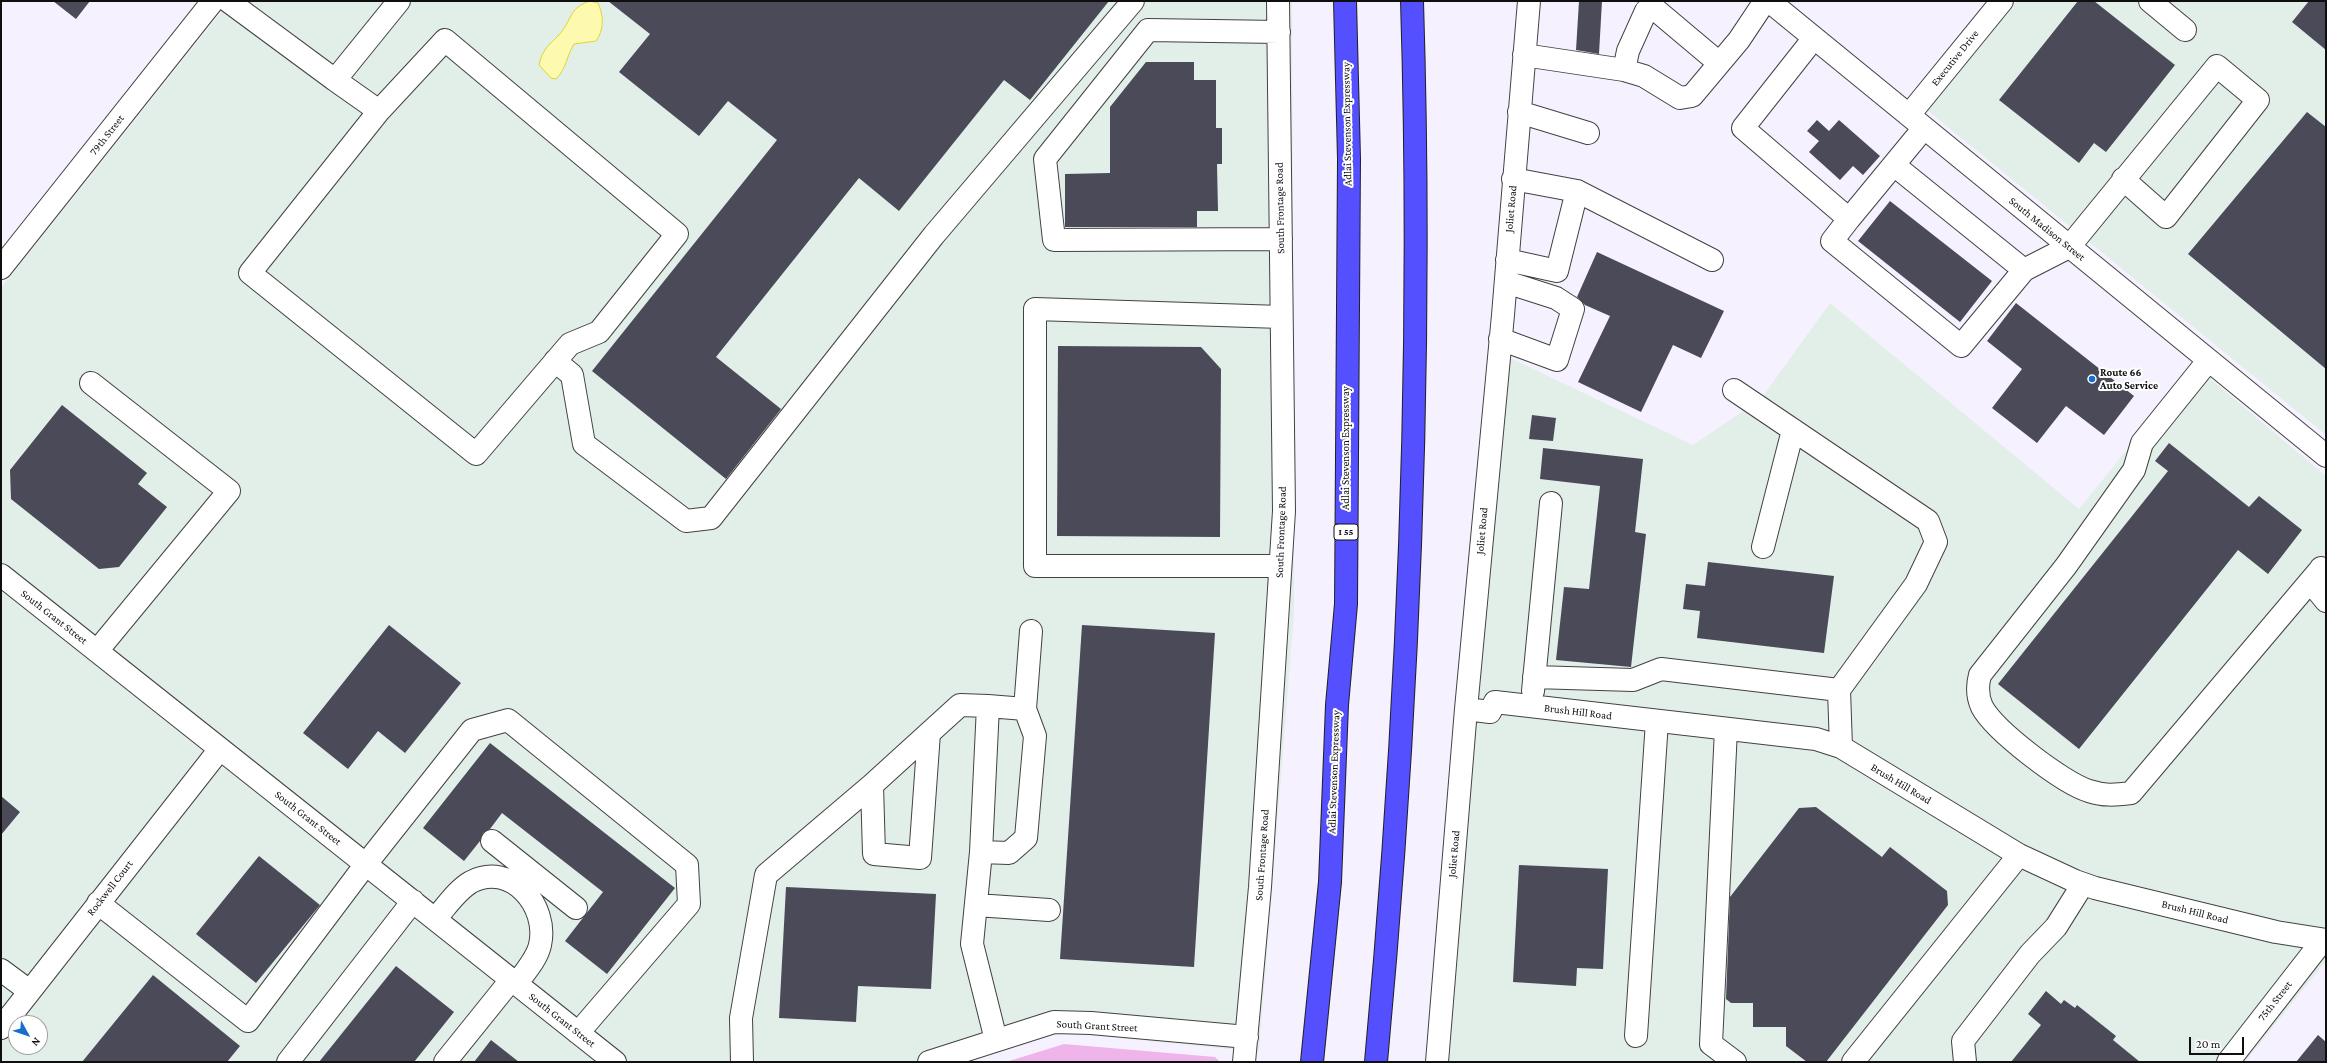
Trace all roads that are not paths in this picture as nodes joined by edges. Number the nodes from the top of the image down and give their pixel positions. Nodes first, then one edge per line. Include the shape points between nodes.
1 (213, 1) edge
2 (228, 1) edge
3 (398, 1) edge
4 (1133, 1) edge
5 (1278, 1) edge
6 (1345, 1) edge
7 (1412, 1) edge
8 (1529, 1) edge
9 (2002, 1) edge
10 (2150, 1) edge
11 (1772, 2) edge
12 (2185, 30) dead end
13 (1278, 32) junction
14 (1814, 38) junction
15 (1524, 55) junction
16 (1719, 63) junction
17 (1624, 70) junction
18 (335, 80) junction
19 (379, 111) junction
20 (1519, 112) junction
21 (1917, 121) junction
22 (1588, 133) dead end
23 (1894, 165) junction
24 (1514, 179) junction
25 (2123, 179) junction
26 (1577, 190) junction
27 (1849, 219) junction
28 (1281, 239) junction
29 (2069, 247) junction
30 (1507, 260) junction
31 (1712, 260) dead end
32 (1, 268) edge
33 (2024, 270) junction
34 (1506, 282) junction
35 (1282, 317) junction
36 (1500, 340) junction
37 (555, 360) junction
38 (2208, 361) junction
39 (91, 383) dead end
40 (1734, 390) dead end
41 (1793, 430) junction
42 (2326, 456) edge
43 (1552, 503) dead end
44 (1763, 548) dead end
45 (1280, 566) junction
46 (2322, 567) edge
47 (1, 574) edge
48 (2326, 601) edge
49 (1031, 631) dead end
50 (97, 651) junction
51 (1534, 677) junction
52 (1839, 690) junction
53 (988, 706) junction
54 (1531, 706) junction
55 (1025, 709) junction
56 (1466, 709) junction
57 (1657, 721) junction
58 (1726, 729) junction
59 (929, 733) junction
60 (1841, 747) junction
61 (220, 749) junction
62 (872, 785) junction
63 (492, 841) dead end
64 (981, 852) junction
65 (2018, 854) junction
66 (366, 864) junction
67 (528, 881) junction
68 (2083, 884) junction
69 (413, 901) junction
70 (98, 903) junction
71 (976, 905) junction
72 (576, 908) dead end
73 (1049, 910) dead end
74 (435, 919) junction
75 (2325, 940) edge
76 (1, 970) edge
77 (514, 982) junction
78 (28, 990) junction
79 (1, 1028) edge
80 (578, 1033) junction
81 (1636, 1036) dead end
82 (1247, 1037) junction
83 (996, 1040) junction
84 (288, 1062) edge
85 (445, 1062) edge
86 (615, 1062) edge
87 (742, 1062) edge
88 (929, 1062) edge
89 (1244, 1062) edge
90 (1312, 1062) edge
91 (1376, 1062) edge
92 (1437, 1062) edge
93 (1735, 1062) edge
94 (1853, 1062) edge
95 (1965, 1062) edge
96 (2228, 1062) edge

1 - 32 street, 79th Street
2 - 18 street
3 - 18 street
4 - 37 street via 934,235 711,518 686,521 584,444 572,374
5 - 13 street, South Frontage Road
6 - 90 highway, Adlai Stevenson Expressway / I 55 via 1349,159 1346,604 1337,705 1330,882
7 - 91 highway via 1417,203 1416,352 1393,872
8 - 15 street, Joliet Road
9 - 21 street, Executive Drive
10 - 12 street
11 - 14 street, South Madison Street
11 - 16 street
13 - 28 street, South Frontage Road
13 - 28 street via 1148,30 1045,159 1054,240
14 - 21 street, South Madison Street
14 - 27 street via 1743,128
15 - 17 street
15 - 20 street, Joliet Road
16 - 17 street via 1692,96 1680,98 1644,76
16 - 17 street via 1656,10 1646,11 1628,51
18 - 19 street
19 - 37 street via 445,40 677,234 599,332 570,344
19 - 37 street via 250,273 476,454
20 - 22 street
20 - 24 street, Joliet Road
21 - 23 street, Executive Drive
21 - 29 street, South Madison Street
23 - 27 street, Executive Drive
23 - 33 street
24 - 26 street
24 - 30 street, Joliet Road
25 - 25 street via 2166,217 2258,100 2217,66
25 - 29 street
26 - 30 street via 1557,271
26 - 31 street
27 - 33 street, Executive Drive via 1832,241 1961,346
28 - 35 street, South Frontage Road
29 - 33 street
29 - 38 street, South Madison Street
30 - 34 street, Joliet Road
34 - 36 street, Joliet Road
34 - 36 street via 1556,298 1573,309 1557,360
35 - 45 street, South Frontage Road via 1284,511
35 - 45 street via 1035,309 1035,566
36 - 56 street, Joliet Road
38 - 42 street, South Madison Street
38 - 46 street via 2142,443 2134,470 2066,566 1980,675 1977,686 1983,708 2000,728 2043,764 2067,780 2088,791 2110,796 2131,793
39 - 50 street via 229,491
40 - 41 street
41 - 44 street
41 - 52 street via 1928,521 1936,542 1916,584
43 - 51 street
45 - 82 street, South Frontage Road via 1260,887
46 - 48 street via 2313,585
47 - 50 street, South Grant Street
49 - 55 street
50 - 61 street, South Grant Street
51 - 52 street via 1633,680 1661,669
51 - 54 street
52 - 60 street
53 - 55 street
53 - 59 street via 960,705
53 - 64 street
54 - 56 street, Brush Hill Road via 1495,702 1490,712
54 - 57 street, Brush Hill Road
55 - 64 street via 1035,736 1026,838 1009,853
56 - 92 street, Joliet Road
57 - 58 street, Brush Hill Road
57 - 81 street
58 - 60 street, Brush Hill Road via 1816,739
58 - 93 street via 1711,1044
59 - 62 street
59 - 62 street via 920,858 874,854
60 - 65 street, Brush Hill Road
61 - 66 street, South Grant Street
61 - 70 street, Rockwell Court
62 - 87 street via 766,874 741,1018
63 - 67 street
64 - 71 street
65 - 68 street, Brush Hill Road
65 - 94 street
66 - 69 street, South Grant Street
66 - 70 street via 248,1021
66 - 80 street via 472,730 508,720 687,865 689,904
67 - 72 street
67 - 74 street via 512,882 485,878 471,882
67 - 77 street via 542,929 540,946 535,958
68 - 75 street, Brush Hill Road via 2276,932
68 - 95 street via 2056,927 2030,954 1963,1041
69 - 74 street, South Grant Street
69 - 84 street
70 - 78 street, Rockwell Court
71 - 73 street
71 - 83 street via 972,944
74 - 77 street, South Grant Street
75 - 96 street, 75th Street
76 - 78 street
77 - 80 street, South Grant Street
77 - 85 street
78 - 79 street, Rockwell Court
80 - 86 street, South Grant Street
82 - 83 street, South Grant Street via 1054,1022
82 - 89 street, South Frontage Road
83 - 88 street, South Grant Street

